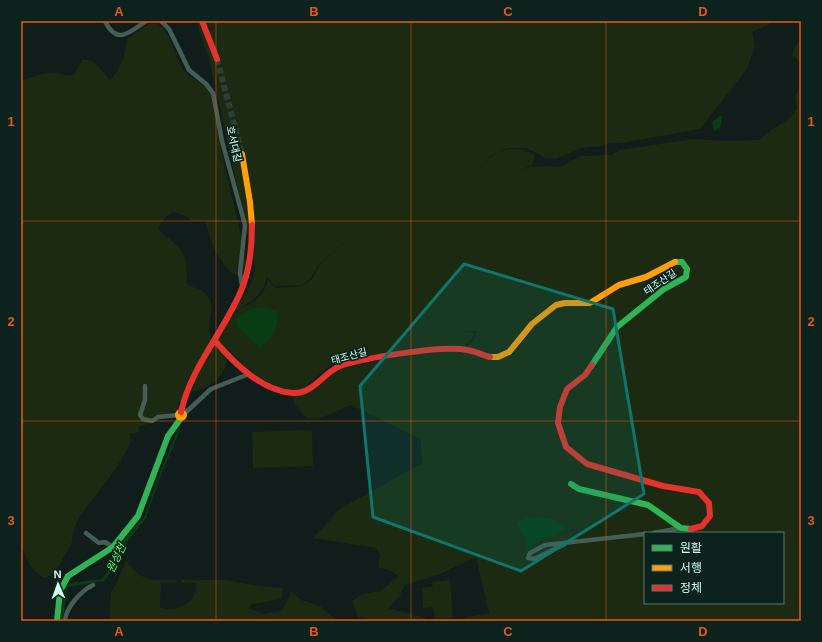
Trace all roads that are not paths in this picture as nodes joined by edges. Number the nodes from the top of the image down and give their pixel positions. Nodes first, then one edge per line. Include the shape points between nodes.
1 (105, 21) edge
2 (146, 21) edge
3 (161, 21) edge
4 (202, 21) edge
5 (217, 59) tunnel mouth
6 (242, 154) tunnel mouth
7 (242, 288) junction
8 (216, 342) dead end
9 (249, 374) junction
10 (145, 386) dead end
11 (181, 415) junction
12 (571, 484) dead end
13 (681, 528) junction
14 (659, 532) edge
15 (86, 534) dead end
16 (644, 534) edge
17 (565, 544) junction
18 (113, 547) junction
19 (93, 585) dead end
20 (57, 621) edge
21 (65, 621) edge

1 - 2 street via 116,34 123,35 132,32
3 - 7 street, 호서대길 via 169,29 189,70 213,93 222,141 245,225 240,273
4 - 5 street
6 - 7 street via 252,209 253,231
7 - 11 street via 198,368
8 - 9 street
9 - 11 street via 212,389
9 - 13 street, 태조산길 via 274,388 288,393 298,393 334,368 406,352 464,349 498,358 509,353 529,328 558,304 595,301 617,286 648,277 674,262 682,262 687,269 686,277 664,289 638,311 622,320 585,375 568,389 560,406 558,423 566,447 587,464 663,486 699,492 706,498 710,516 702,526 693,529
10 - 11 street via 145,400 140,415 143,419 149,422 158,417
11 - 18 street via 168,436 138,516
12 - 13 street via 579,489 648,505
13 - 14 street
15 - 18 street via 99,544 105,542
16 - 17 street
17 - 17 street via 534,560 528,558 530,553 545,545
18 - 20 street via 68,576 60,591
19 - 21 street via 70,607

